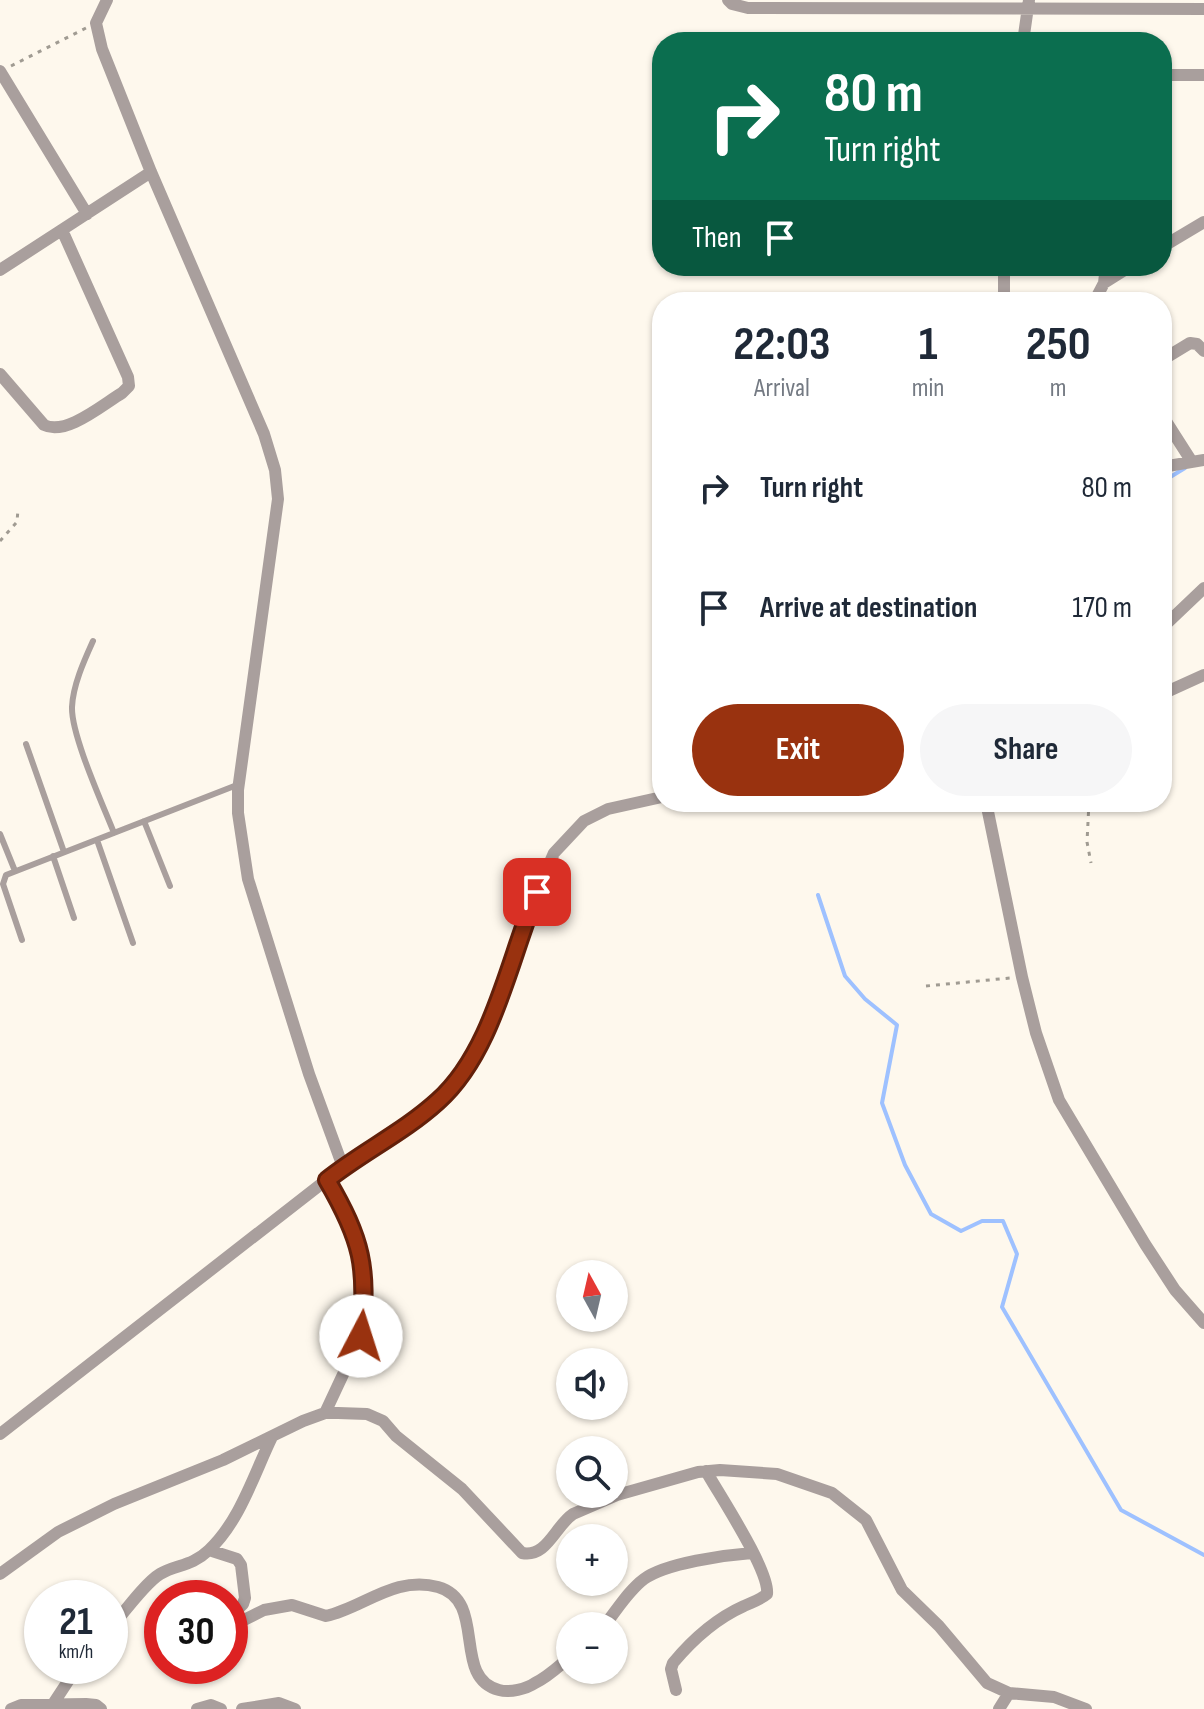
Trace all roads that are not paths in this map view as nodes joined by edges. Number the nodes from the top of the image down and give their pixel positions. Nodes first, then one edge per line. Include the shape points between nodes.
1 (107, 0) edge
2 (728, 0) edge
3 (842, 4) edge
4 (1029, 5) edge
5 (1204, 9) edge
6 (1025, 32) edge
7 (0, 71) edge
8 (1172, 75) edge
9 (1204, 75) edge
10 (151, 172) junction
11 (87, 214) junction
12 (1204, 222) edge
13 (62, 230) junction
14 (1172, 241) edge
15 (0, 270) edge
16 (1105, 276) edge
17 (1115, 276) edge
18 (1104, 283) junction
19 (1099, 292) edge
20 (1204, 351) edge
21 (1172, 354) edge
22 (0, 374) edge
23 (1172, 428) edge
24 (1198, 461) edge
25 (1172, 465) edge
26 (1204, 588) edge
27 (1172, 618) edge
28 (93, 641) dead end
29 (1204, 675) edge
30 (1172, 689) edge
31 (26, 744) dead end
32 (239, 784) junction
33 (652, 799) edge
34 (988, 812) edge
35 (144, 821) junction
36 (114, 833) junction
37 (0, 834) edge
38 (97, 840) junction
39 (64, 852) junction
40 (53, 856) junction
41 (15, 871) junction
42 (170, 886) dead end
43 (74, 918) dead end
44 (22, 940) dead end
45 (133, 943) dead end
46 (343, 1167) junction
47 (327, 1180) junction
48 (1204, 1323) edge
49 (325, 1413) junction
50 (0, 1434) edge
51 (272, 1437) junction
52 (706, 1471) junction
53 (209, 1550) junction
54 (752, 1553) junction
55 (0, 1574) edge
56 (243, 1580) edge
57 (128, 1609) edge
58 (615, 1612) edge
59 (248, 1617) edge
60 (556, 1667) edge
61 (66, 1684) edge
62 (676, 1690) dead end
63 (1009, 1693) junction
64 (53, 1704) junction
65 (11, 1709) edge
66 (101, 1709) edge
67 (197, 1709) edge
68 (221, 1709) edge
69 (242, 1709) edge
70 (295, 1709) edge
71 (999, 1709) edge
72 (1086, 1709) edge

1 - 10 street via 96,23 102,49
2 - 3 street via 748,8
3 - 4 street
4 - 5 street
4 - 6 street
7 - 11 street
8 - 9 street
10 - 11 street
10 - 32 street via 275,470 278,499
11 - 13 street
12 - 14 street
13 - 15 street
13 - 22 street via 129,386 64,428 53,429
16 - 18 street
17 - 18 street
18 - 19 street
20 - 21 street via 1190,343
23 - 24 street
24 - 25 street
26 - 27 street
28 - 36 lane via 71,710
29 - 30 street
31 - 39 lane
32 - 35 lane
32 - 46 street via 248,879
33 - 46 street via 608,809 568,837 545,870 484,1039 469,1064 437,1102
34 - 48 street via 1022,977 1059,1100 1145,1244
35 - 36 lane
35 - 42 lane
36 - 38 lane
37 - 41 lane
38 - 39 lane
38 - 45 lane
39 - 40 lane
40 - 41 lane
40 - 43 lane
41 - 44 lane via 3,884
46 - 47 street
47 - 49 street via 352,1225 365,1282 361,1336
47 - 50 street
49 - 51 street
49 - 52 street via 367,1414 383,1421 530,1555 544,1548 573,1514 617,1495
51 - 53 street via 229,1525
51 - 55 street via 58,1532
52 - 54 street
52 - 63 street via 777,1474 847,1503 866,1520 911,1601 987,1683
53 - 56 street via 237,1559
53 - 57 street via 159,1575
54 - 58 street via 648,1576
54 - 62 street via 767,1582 767,1594 698,1634 673,1663
59 - 60 street via 292,1605 326,1616 371,1596 424,1585 458,1600 478,1677 489,1687 503,1691 535,1683
61 - 64 street
63 - 71 street
63 - 72 street via 1054,1697
64 - 65 street
64 - 66 street
67 - 68 street
69 - 70 street via 279,1703

